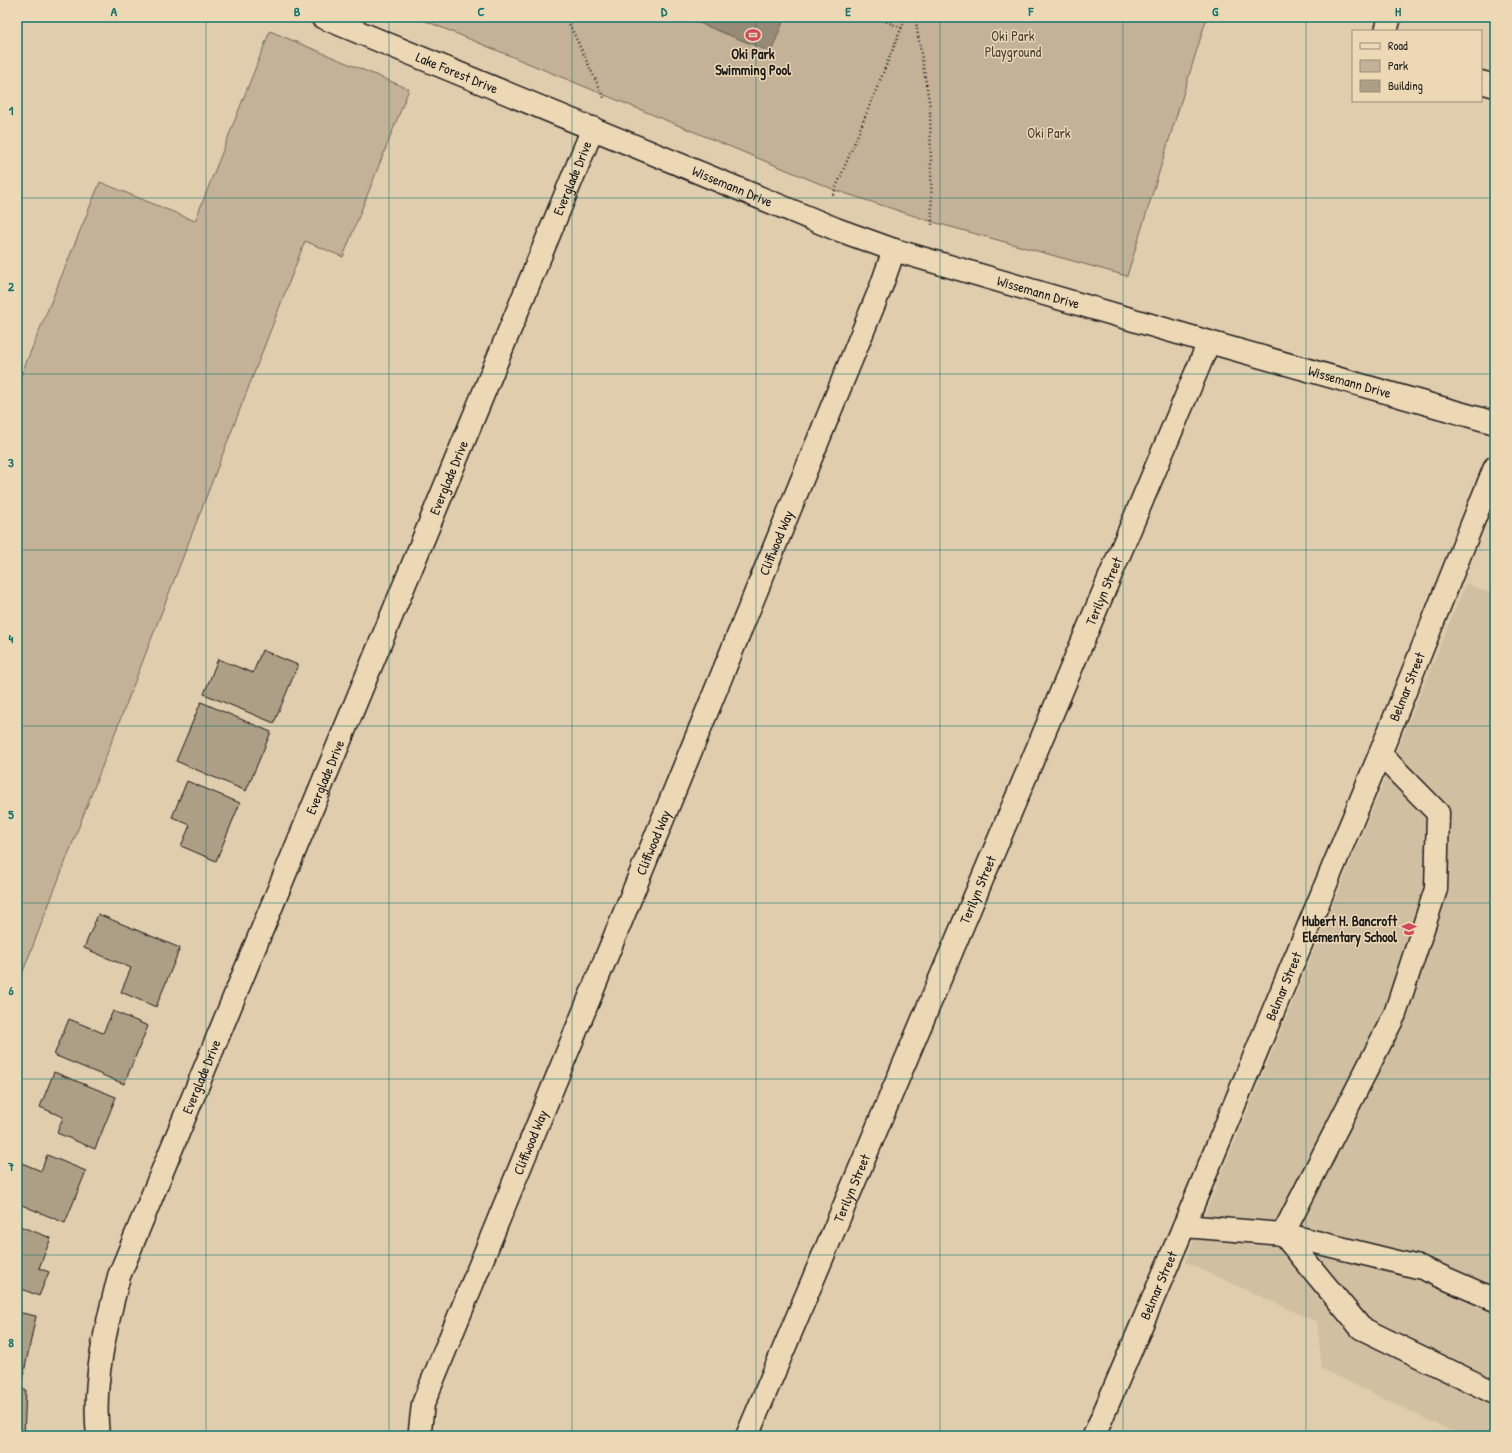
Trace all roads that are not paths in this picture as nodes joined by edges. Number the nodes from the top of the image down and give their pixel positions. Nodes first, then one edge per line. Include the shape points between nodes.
1 (322, 17) edge
2 (1390, 17) edge
3 (1386, 30) edge
4 (1482, 82) edge
5 (1495, 86) edge
6 (593, 128) junction
7 (894, 250) junction
8 (1209, 342) junction
9 (1495, 423) edge
10 (1495, 467) edge
11 (1380, 754) junction
12 (1184, 1226) junction
13 (1283, 1234) junction
14 (1495, 1300) edge
15 (1495, 1393) edge
16 (98, 1436) edge
17 (421, 1436) edge
18 (747, 1436) edge
19 (1094, 1436) edge

1 - 6 street, Lake Forest Drive
2 - 3 street
4 - 5 street
6 - 7 street, Wissemann Drive via 836,229
6 - 16 street, Everglade Drive via 119,1276 106,1326 99,1371
7 - 8 street, Wissemann Drive
7 - 17 street, Cliffwood Way via 875,302 423,1404
8 - 9 street, Wissemann Drive
8 - 18 street, Terilyn Street
10 - 11 street, Belmar Street
11 - 12 street, Belmar Street
11 - 13 street via 1438,813 1436,889 1395,1014
12 - 13 street
12 - 19 street, Belmar Street
13 - 14 street via 1422,1268
13 - 15 street via 1361,1328

